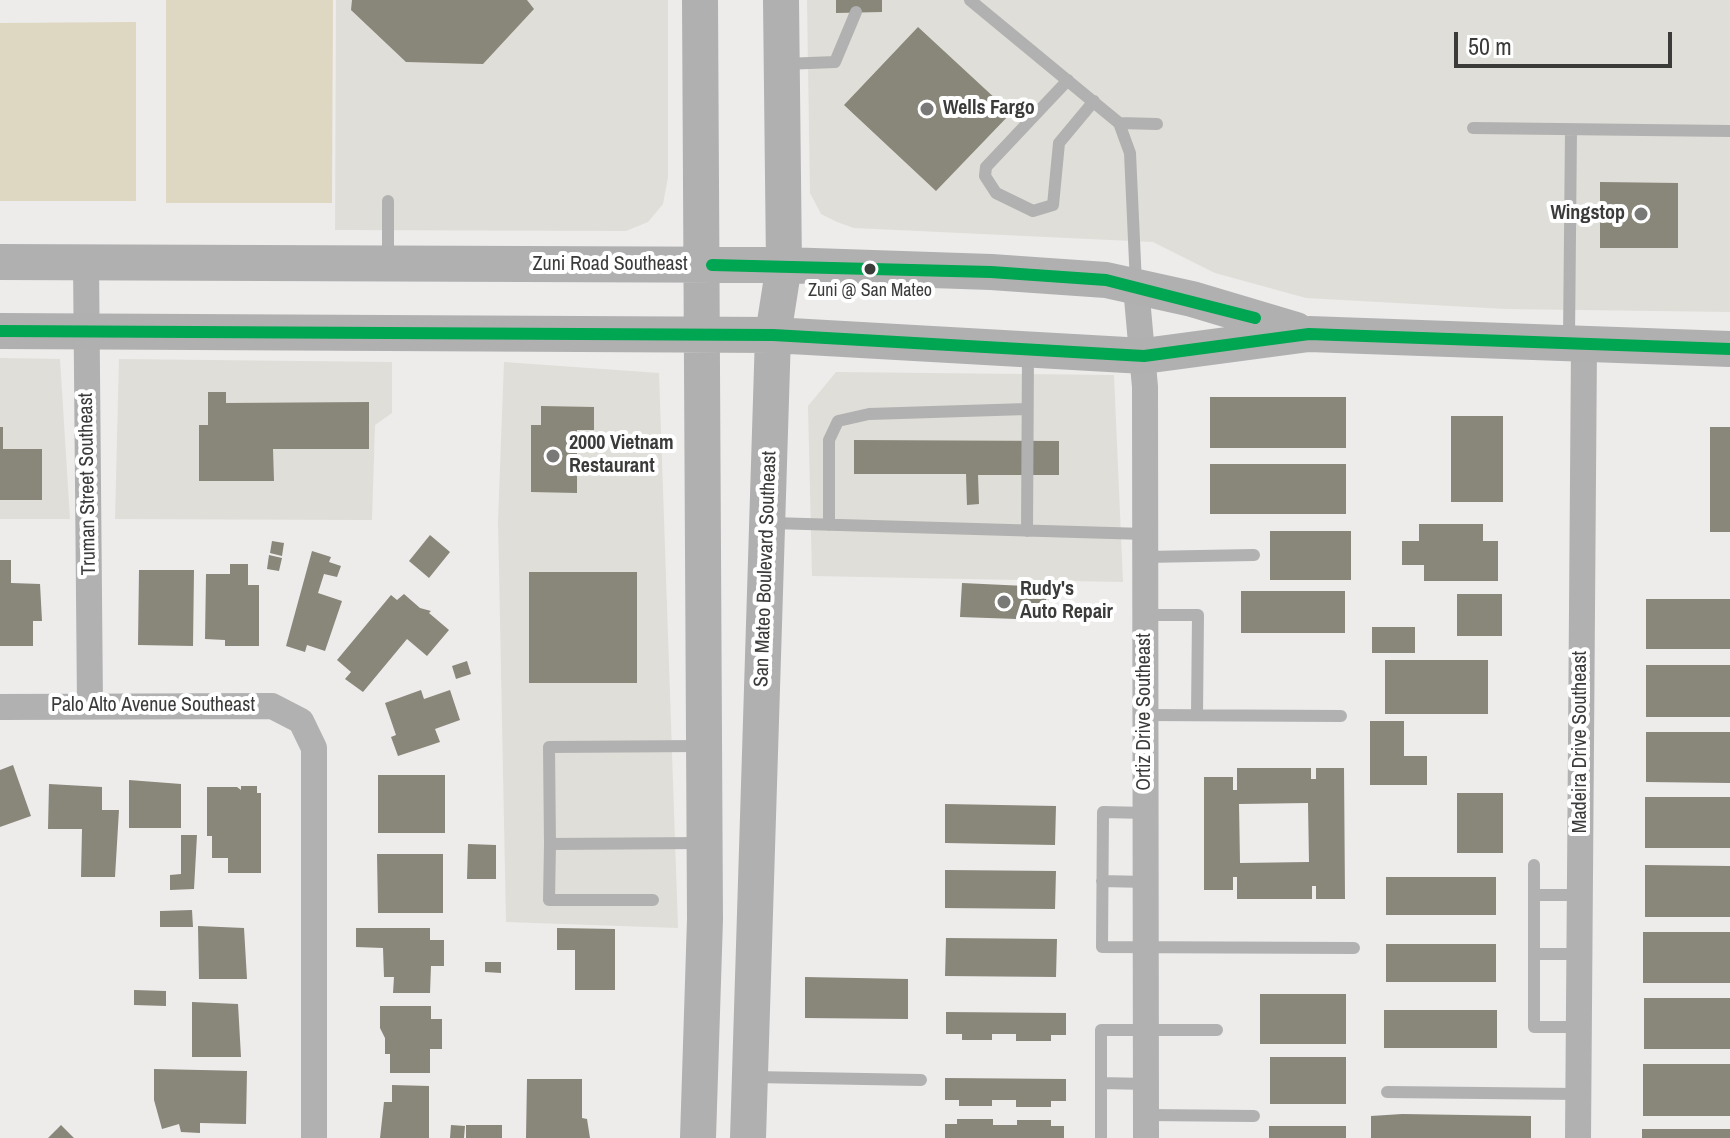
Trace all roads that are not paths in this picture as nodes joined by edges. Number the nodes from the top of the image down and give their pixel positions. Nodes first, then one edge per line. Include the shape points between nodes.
1 (700, 0) edge
2 (781, 0) edge
3 (970, 0) edge
4 (856, 12) dead end
5 (782, 64) junction
6 (1068, 80) junction
7 (1094, 101) junction
8 (1119, 123) junction
9 (1157, 124) dead end
10 (1473, 128) dead end
11 (1571, 130) junction
12 (1730, 131) edge
13 (388, 201) dead end
14 (0, 262) edge
15 (86, 262) junction
16 (388, 263) junction
17 (700, 265) junction
18 (784, 265) junction
19 (1136, 287) junction
20 (0, 331) edge
21 (86, 331) junction
22 (1309, 334) junction
23 (773, 335) junction
24 (699, 336) junction
25 (1576, 346) junction
26 (1028, 349) junction
27 (1730, 349) edge
28 (1144, 356) junction
29 (1027, 409) junction
30 (767, 523) junction
31 (829, 525) junction
32 (1027, 531) junction
33 (1145, 546) junction
34 (1254, 555) dead end
35 (1145, 615) junction
36 (90, 706) junction
37 (0, 707) edge
38 (1145, 715) junction
39 (1197, 715) junction
40 (1341, 716) dead end
41 (703, 746) junction
42 (1145, 813) junction
43 (704, 843) junction
44 (550, 844) junction
45 (1534, 865) dead end
46 (1102, 881) junction
47 (1146, 882) junction
48 (1534, 895) junction
49 (1580, 895) junction
50 (653, 900) dead end
51 (1146, 946) junction
52 (1354, 948) dead end
53 (1534, 954) junction
54 (1579, 954) junction
55 (1579, 1027) junction
56 (1146, 1030) junction
57 (1217, 1030) dead end
58 (750, 1077) junction
59 (921, 1080) dead end
60 (1101, 1083) junction
61 (1146, 1084) junction
62 (1387, 1092) dead end
63 (1578, 1094) junction
64 (1254, 1116) dead end
65 (1146, 1126) edge
66 (314, 1138) edge
67 (698, 1138) edge
68 (748, 1138) edge
69 (1101, 1138) edge
70 (1578, 1138) edge

1 - 17 main road
2 - 5 main road, San Mateo Boulevard Southeast
3 - 6 lane
4 - 5 lane via 835,62
5 - 18 main road, San Mateo Boulevard Southeast
6 - 7 lane
6 - 7 lane via 986,167 985,176 996,193 1033,211 1053,205 1059,143
7 - 8 lane
8 - 9 lane
8 - 19 lane via 1130,153
10 - 11 lane
11 - 12 lane
11 - 25 lane
13 - 16 lane
14 - 15 main road, Zuni Road Southeast
15 - 16 main road, Zuni Road Southeast
15 - 21 street, Truman Street Southeast
16 - 17 main road, Zuni Road Southeast
17 - 18 main road, Zuni Road Southeast
17 - 24 main road
18 - 19 main road, Zuni Road Southeast via 991,272
18 - 23 main road, San Mateo Boulevard Southeast
19 - 22 main road, Zuni Road Southeast
19 - 28 street, Ortiz Drive Southeast
20 - 21 main road, Zuni Road Southeast
21 - 24 main road, Zuni Road Southeast
21 - 36 street, Truman Street Southeast
22 - 25 main road, Zuni Road Southeast
22 - 28 main road, Zuni Road Southeast
23 - 24 main road, Zuni Road Southeast
23 - 26 main road, Zuni Road Southeast
23 - 30 main road, San Mateo Boulevard Southeast
24 - 41 main road
25 - 27 main road, Zuni Road Southeast
25 - 49 street, Madeira Drive Southeast
26 - 28 main road, Zuni Road Southeast
26 - 29 lane
28 - 33 street, Ortiz Drive Southeast
29 - 31 lane via 869,414 838,421 829,440
29 - 32 lane
30 - 31 lane
30 - 58 main road, San Mateo Boulevard Southeast
31 - 32 lane
32 - 33 lane
33 - 34 lane
33 - 35 street, Ortiz Drive Southeast
35 - 38 street, Ortiz Drive Southeast
35 - 39 lane via 1198,615
36 - 37 street, Palo Alto Avenue Southeast
36 - 66 street, Palo Alto Avenue Southeast via 272,706 301,721 314,748
38 - 39 lane
38 - 42 street, Ortiz Drive Southeast
39 - 40 lane
41 - 43 main road
41 - 44 lane via 549,747
42 - 46 lane via 1103,812
42 - 47 street, Ortiz Drive Southeast
43 - 44 lane
43 - 67 main road
44 - 50 lane via 549,900
45 - 48 lane
46 - 47 lane
46 - 51 lane via 1102,947
47 - 51 street, Ortiz Drive Southeast
48 - 49 lane
48 - 53 lane
49 - 54 street, Madeira Drive Southeast
51 - 52 lane
51 - 56 street, Ortiz Drive Southeast
53 - 54 lane
53 - 55 lane via 1534,1027
54 - 55 street, Madeira Drive Southeast
55 - 63 street, Madeira Drive Southeast
56 - 57 lane
56 - 60 lane via 1101,1030
56 - 61 street, Ortiz Drive Southeast
58 - 59 lane
58 - 68 main road, San Mateo Boulevard Southeast
60 - 61 lane
60 - 69 lane
61 - 65 street, Ortiz Drive Southeast
62 - 63 lane
63 - 70 street, Madeira Drive Southeast
64 - 65 lane

